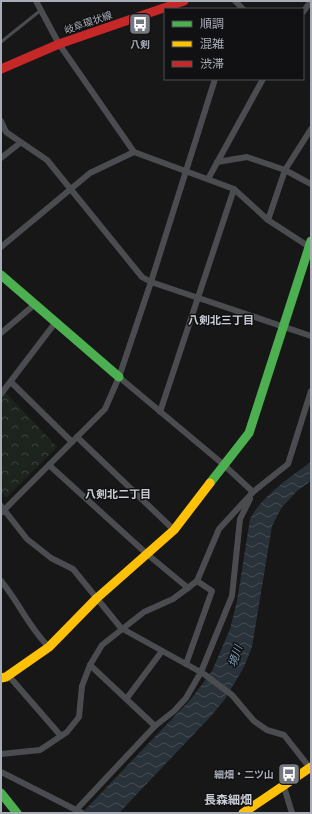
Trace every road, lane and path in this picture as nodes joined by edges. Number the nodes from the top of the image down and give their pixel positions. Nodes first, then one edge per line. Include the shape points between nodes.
1 (36, 1) edge
2 (184, 1) edge
3 (310, 1) edge
4 (161, 4) edge
5 (41, 10) junction
6 (304, 10) edge
7 (1, 42) edge
8 (59, 44) junction
9 (1, 69) edge
10 (215, 80) edge
11 (262, 80) edge
12 (1, 121) edge
13 (311, 129) edge
14 (20, 143) junction
15 (134, 152) junction
16 (1, 158) edge
17 (217, 162) junction
18 (285, 170) junction
19 (186, 171) junction
20 (208, 180) junction
21 (311, 184) edge
22 (234, 189) junction
23 (70, 191) junction
24 (268, 220) junction
25 (1, 246) edge
26 (310, 246) edge
27 (1, 275) edge
28 (151, 282) junction
29 (199, 298) junction
30 (34, 305) junction
31 (56, 323) junction
32 (282, 327) junction
33 (1, 333) edge
34 (311, 336) edge
35 (119, 378) junction
36 (11, 382) junction
37 (311, 392) edge
38 (1, 394) edge
39 (160, 412) junction
40 (74, 440) junction
41 (49, 465) junction
42 (224, 465) junction
43 (253, 492) junction
44 (2, 510) edge
45 (174, 530) junction
46 (147, 554) junction
47 (1, 581) edge
48 (197, 581) junction
49 (188, 588) junction
50 (97, 598) junction
51 (121, 628) junction
52 (48, 647) junction
53 (162, 651) junction
54 (90, 664) junction
55 (186, 664) junction
56 (202, 673) junction
57 (5, 677) edge
58 (127, 698) junction
59 (155, 726) junction
60 (62, 736) junction
61 (1, 754) edge
62 (310, 767) edge
63 (1, 772) edge
64 (284, 787) junction
65 (1, 793) edge
66 (79, 811) edge
67 (17, 813) edge
68 (243, 813) edge
69 (292, 813) edge

1 - 5 street
2 - 4 main road, 岐阜環状線
3 - 6 street
4 - 8 main road, 岐阜環状線
5 - 7 lane
5 - 8 street
8 - 9 main road, 岐阜環状線
8 - 15 street
10 - 19 street
11 - 17 street
12 - 14 street via 6,132
13 - 18 street
14 - 16 street
14 - 23 street via 47,160
15 - 19 street
15 - 23 street via 90,173
17 - 18 street via 247,157
17 - 20 street
18 - 21 street
18 - 24 street
19 - 20 street
19 - 28 street
20 - 22 street
22 - 24 street
22 - 29 street
23 - 25 street
23 - 28 street via 142,277
24 - 26 street
26 - 32 main road
27 - 30 main road
28 - 29 street
28 - 35 street
29 - 32 street
29 - 39 street
30 - 31 main road
30 - 33 street
31 - 35 main road
31 - 36 street
32 - 34 street
32 - 42 main road via 249,433
35 - 39 street
35 - 40 street via 105,409
36 - 38 street
36 - 40 street
37 - 43 street via 288,464
39 - 42 street
40 - 41 street
40 - 45 street
41 - 44 street
41 - 46 street
42 - 43 street
42 - 45 main road
43 - 48 street via 219,529
43 - 56 street via 240,519 232,596
44 - 50 street via 28,539 51,558 73,569
45 - 46 main road
46 - 49 street
46 - 50 main road
47 - 52 street via 12,594 36,635
48 - 49 street
48 - 55 street via 212,591
49 - 51 street
50 - 51 street
50 - 52 main road
51 - 53 street
51 - 54 street via 102,644
52 - 57 main road
53 - 55 street
53 - 58 street
54 - 58 street
54 - 60 street via 82,686 80,717
55 - 56 street
56 - 59 street via 186,698
56 - 62 street via 232,695 254,721 267,730 284,734
57 - 60 street
58 - 59 street
59 - 66 street
60 - 61 street via 40,750
62 - 64 main road
63 - 66 street
64 - 68 main road
64 - 69 street
65 - 67 main road

